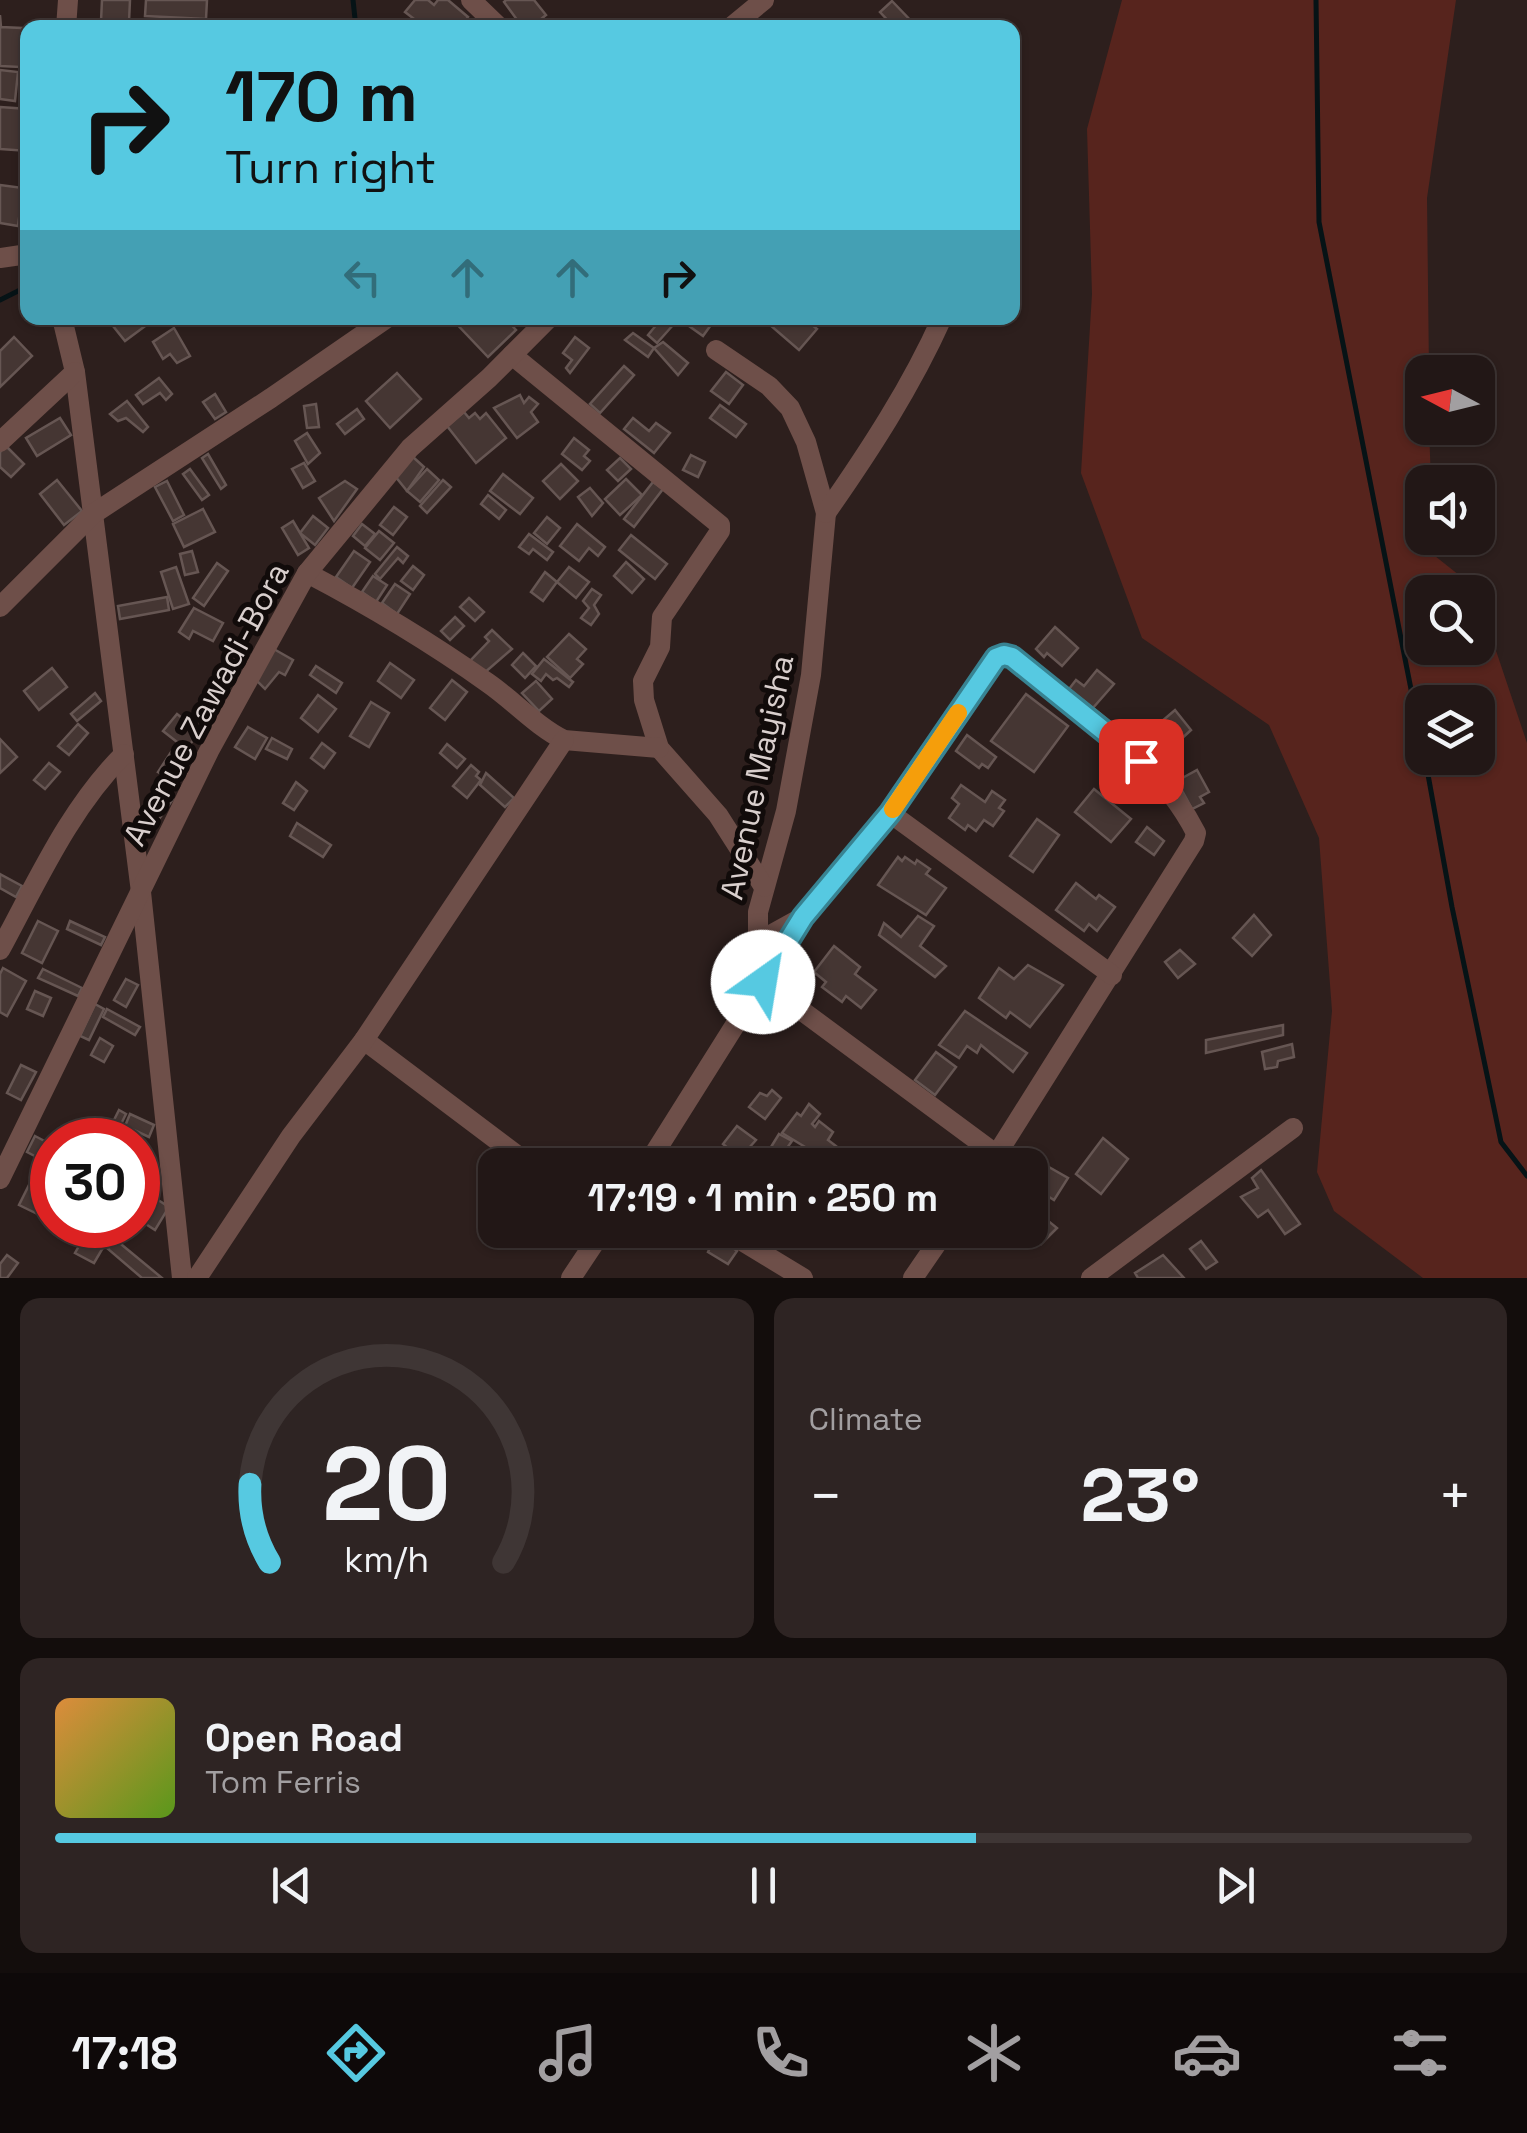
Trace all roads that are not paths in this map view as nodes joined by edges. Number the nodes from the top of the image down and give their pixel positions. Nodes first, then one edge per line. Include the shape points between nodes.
1 (471, 0) edge
2 (764, 0) edge
3 (492, 20) edge
4 (740, 20) edge
5 (64, 325) edge
6 (377, 325) edge
7 (542, 325) edge
8 (939, 325) edge
9 (716, 350) dead end
10 (512, 355) junction
11 (76, 372) junction
12 (0, 442) edge
13 (826, 512) junction
14 (93, 514) junction
15 (307, 573) junction
16 (0, 607) edge
17 (564, 740) junction
18 (659, 748) junction
19 (124, 754) junction
20 (890, 813) junction
21 (764, 887) junction
22 (140, 892) junction
23 (803, 917) junction
24 (758, 942) junction
25 (0, 949) edge
26 (1112, 975) junction
27 (763, 982) junction
28 (364, 1040) junction
29 (1293, 1128) dead end
30 (507, 1148) edge
31 (658, 1148) edge
32 (977, 1148) edge
33 (1001, 1148) edge
34 (0, 1179) edge
35 (591, 1248) edge
36 (754, 1248) edge
37 (934, 1248) edge
38 (182, 1278) edge
39 (198, 1278) edge
40 (571, 1278) edge
41 (803, 1278) edge
42 (913, 1278) edge
43 (1091, 1278) edge

1 - 3 street
2 - 4 street
5 - 11 street
6 - 14 street
7 - 10 street, Avenue Zawadi-Bora
8 - 13 street via 870,450
9 - 13 street, Avenue Mayisha via 790,408
10 - 15 street, Avenue Zawadi-Bora via 410,448
10 - 18 street via 720,525 666,610 660,647 643,681
11 - 12 street
11 - 14 street
13 - 21 street, Avenue Mayisha via 811,675 786,811
14 - 16 street
14 - 19 street
15 - 17 street via 393,618
15 - 22 street, Avenue Zawadi-Bora
17 - 18 street
17 - 28 street
18 - 21 street via 718,815
19 - 22 street
19 - 25 street via 74,816
20 - 23 street
20 - 26 street
20 - 26 street via 996,658 1012,657 1141,761 1168,788 1196,833
21 - 24 street, Avenue Mayisha
22 - 34 street, Avenue Zawadi-Bora
22 - 38 street
23 - 24 street
23 - 27 street
24 - 27 street, Avenue Mayisha
26 - 33 street
27 - 31 street
27 - 32 street
28 - 30 street
28 - 39 street
29 - 43 street
35 - 40 street
36 - 41 street
37 - 42 street

